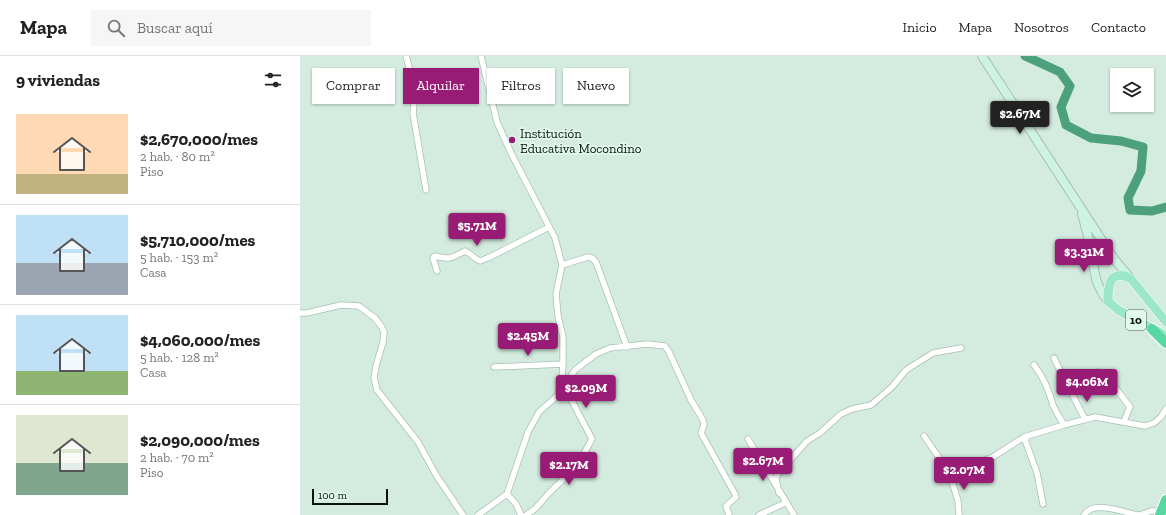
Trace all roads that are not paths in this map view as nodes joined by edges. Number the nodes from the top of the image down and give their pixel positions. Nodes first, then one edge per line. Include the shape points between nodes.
1 (406, 56) edge
2 (481, 56) edge
3 (982, 56) edge
4 (426, 190) dead end
5 (1078, 202) junction
6 (549, 227) junction
7 (562, 265) junction
8 (437, 271) dead end
9 (1131, 279) junction
10 (1108, 301) junction
11 (300, 313) edge
12 (1166, 322) edge
13 (1152, 329) junction
14 (1166, 336) edge
15 (1166, 343) edge
16 (627, 347) junction
17 (961, 348) dead end
18 (1054, 358) dead end
19 (563, 364) junction
20 (1034, 365) dead end
21 (494, 367) dead end
22 (564, 386) junction
23 (558, 394) junction
24 (1073, 396) dead end
25 (1166, 409) edge
26 (1085, 419) junction
27 (1124, 421) junction
28 (1064, 425) junction
29 (924, 436) dead end
30 (1024, 437) junction
31 (748, 439) dead end
32 (950, 472) junction
33 (779, 492) junction
34 (507, 494) junction
35 (1166, 500) edge
36 (785, 503) junction
37 (1043, 504) dead end
38 (1160, 513) edge
39 (463, 515) edge
40 (478, 515) edge
41 (521, 515) edge
42 (526, 515) edge
43 (729, 515) edge
44 (758, 515) edge
45 (794, 515) edge
46 (959, 515) edge
47 (1084, 515) edge
48 (1139, 515) edge

1 - 4 street via 414,90 413,114
2 - 6 street via 497,122
3 - 5 main road, 10
5 - 9 main road, 10 via 1114,259
5 - 10 main road, 10 via 1088,234 1097,282
6 - 7 street via 555,238
6 - 8 street via 480,261 465,251 450,259 435,256 433,261
7 - 16 street via 588,257 596,262
7 - 19 street via 556,294
9 - 10 main road via 1124,275 1112,278
9 - 12 main road, 10
10 - 13 main road, 10 via 1118,310
11 - 39 street via 341,305 359,306 375,318 384,332 374,378 377,390 418,442
13 - 14 main road, 10
13 - 15 highway
16 - 22 street via 610,348 596,354 575,370
16 - 43 street via 659,345 665,346 669,352 703,420 702,433 735,494 736,497 726,506
17 - 33 street via 933,353 906,370 892,387 871,405 840,414 820,433 807,441 777,475
18 - 27 street via 1063,376 1068,379 1073,380 1097,372 1106,374 1130,407
19 - 21 street
19 - 23 street
20 - 28 street
22 - 23 street
22 - 42 street via 592,439 577,466
23 - 34 street via 540,412 528,432
24 - 26 street
25 - 27 street via 1154,423 1145,426
26 - 27 street via 1095,417
26 - 28 street
28 - 30 street
29 - 32 street
30 - 32 street via 994,457
30 - 37 street via 1037,473
31 - 33 street
32 - 46 street
33 - 36 street
34 - 40 street
34 - 41 street
35 - 38 highway
36 - 44 street
36 - 45 street
38 - 48 street via 1151,511
47 - 48 street via 1091,508 1113,508

